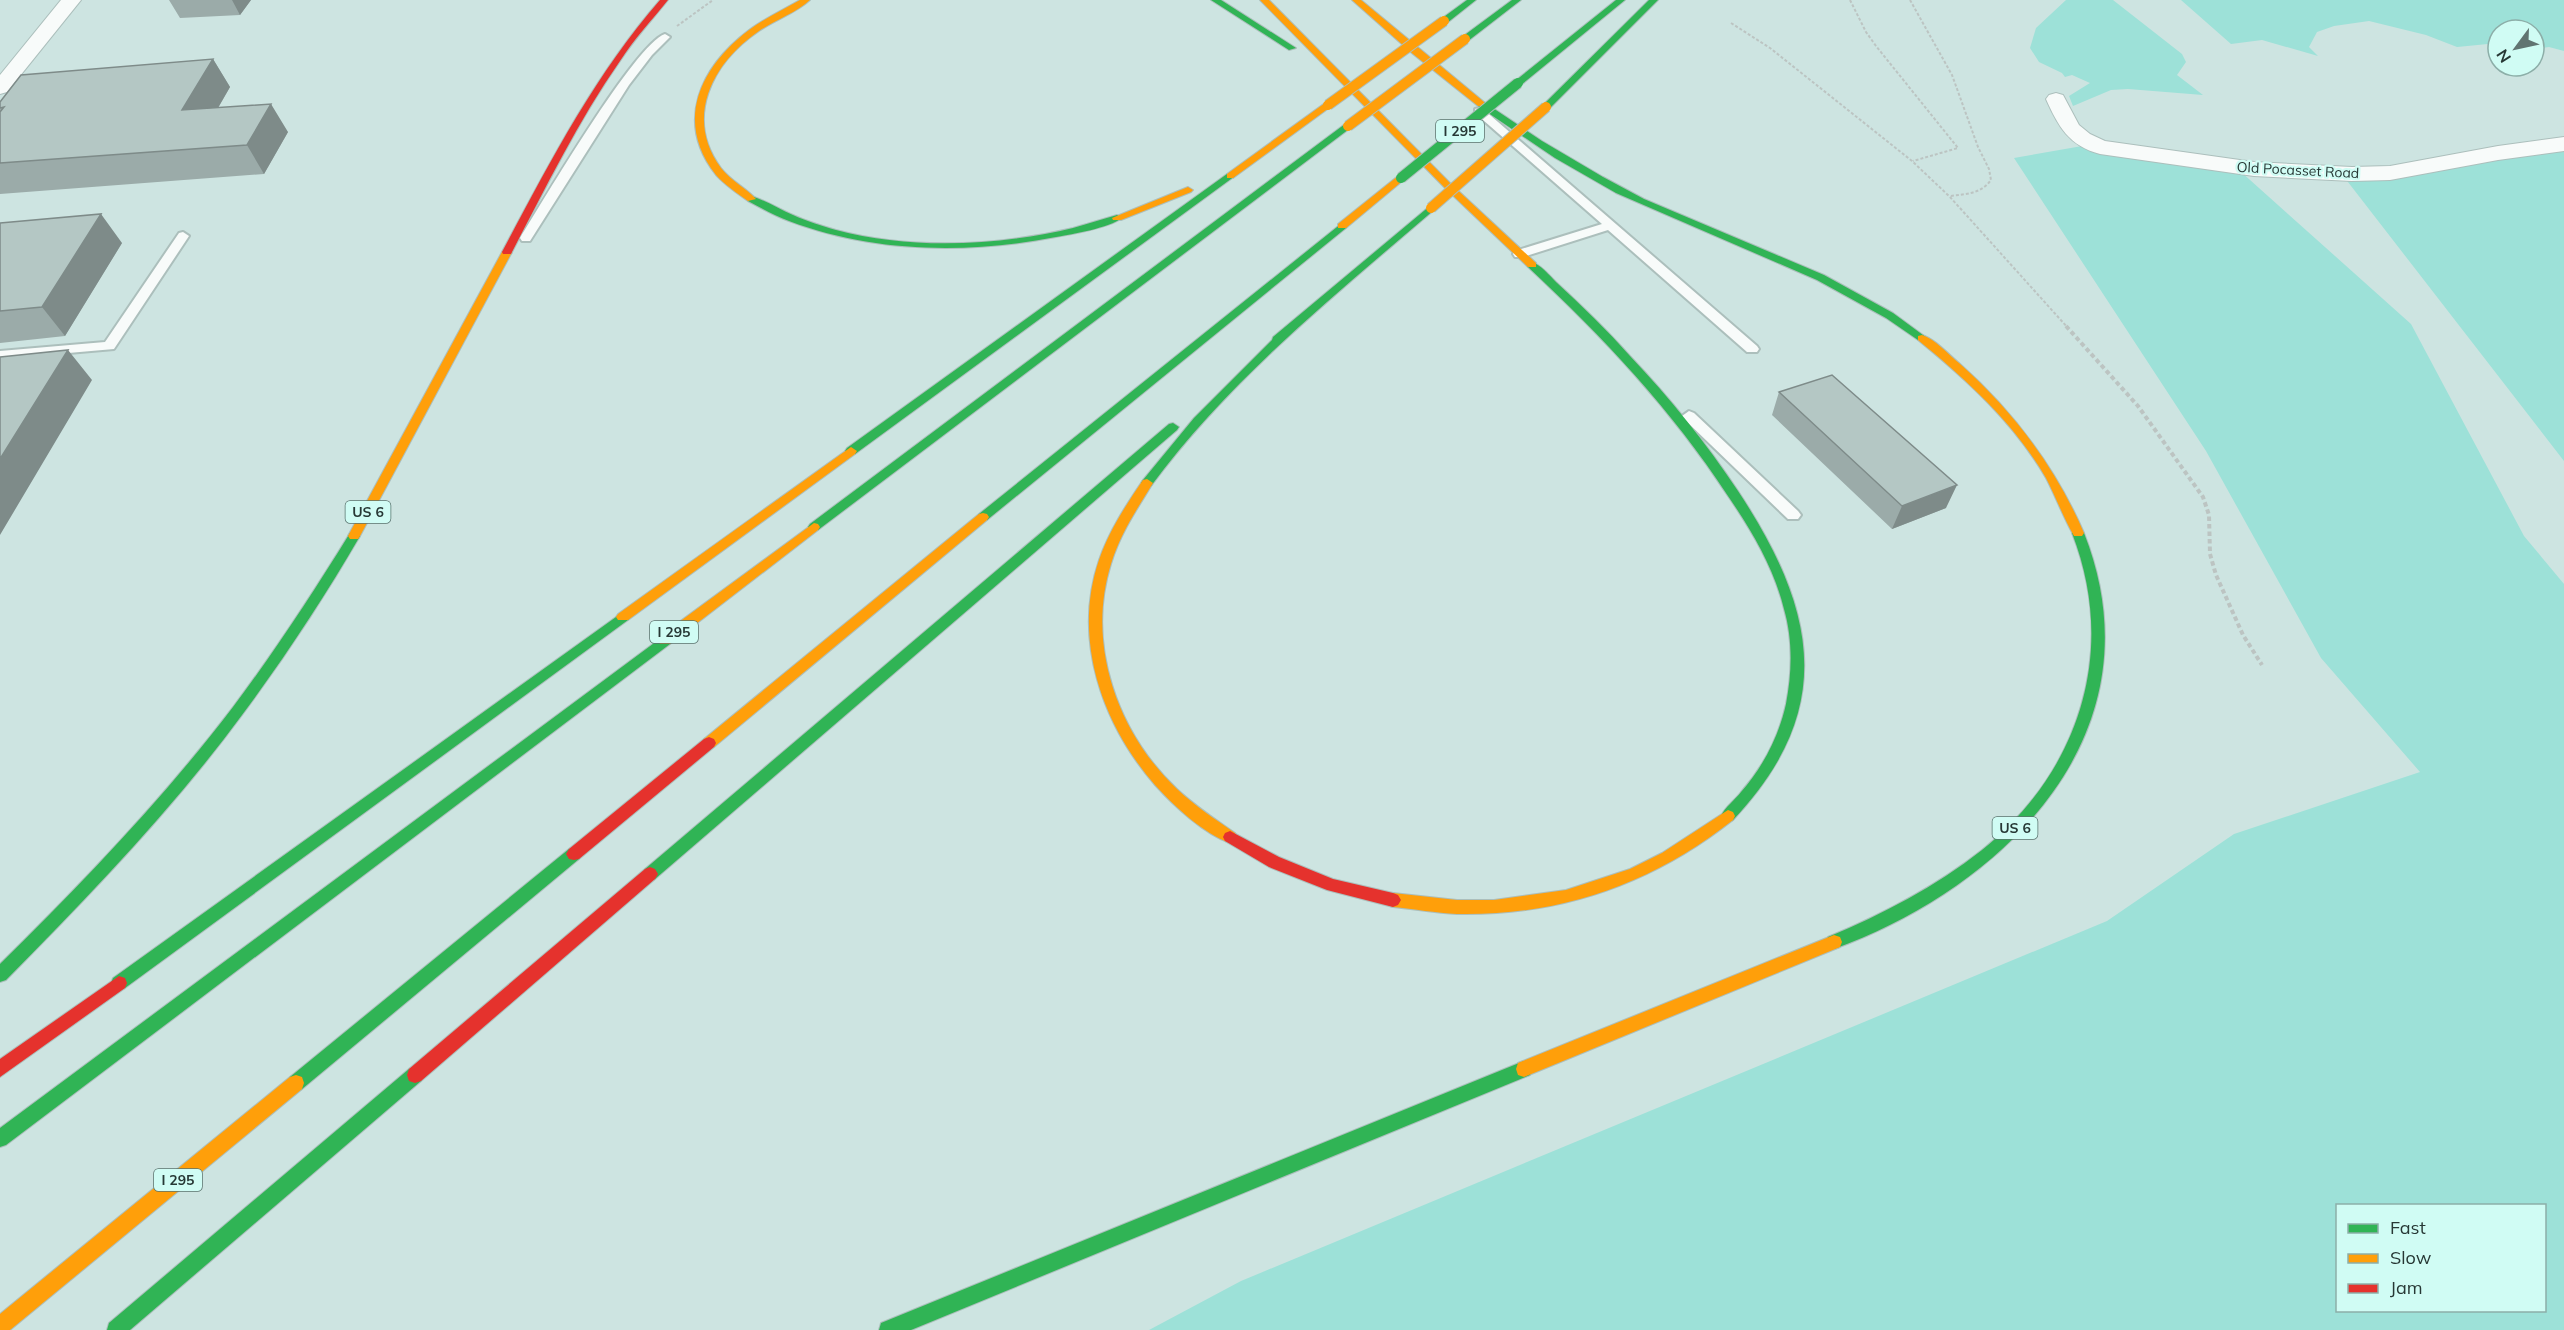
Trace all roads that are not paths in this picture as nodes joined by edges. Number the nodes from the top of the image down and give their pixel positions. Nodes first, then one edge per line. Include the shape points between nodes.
1 (71, 0) edge
2 (664, 0) edge
3 (806, 0) edge
4 (1215, 0) edge
5 (1282, 0) edge
6 (1356, 0) edge
7 (1472, 0) edge
8 (1517, 0) edge
9 (1621, 0) edge
10 (1654, 0) edge
11 (1265, 2) edge
12 (1391, 32) junction
13 (664, 37) road end
14 (4, 90) edge
15 (2056, 99) dead end
16 (1395, 134) junction
17 (1284, 137) junction
18 (2564, 144) edge
19 (1609, 226) junction
20 (183, 236) dead end
21 (1520, 254) junction
22 (1293, 326) junction
23 (1603, 334) junction
24 (1752, 349) dead end
25 (0, 355) edge
26 (451, 358) junction
27 (1793, 515) dead end
28 (0, 975) edge
29 (0, 1069) edge
30 (0, 1139) edge
31 (0, 1326) edge
32 (116, 1330) edge
33 (888, 1330) edge

1 - 14 street
2 - 26 highway, US 6 via 610,66
3 - 17 highway via 758,27 723,57 707,79 696,114 703,150 719,174 746,196 804,224 856,237 915,243 978,243 1039,237 1095,225 1159,203 1222,174
4 - 16 highway via 1302,56
5 - 11 lane
6 - 12 highway, US 6
7 - 17 highway, bridge
8 - 30 highway, I 295, bridge
9 - 31 highway, I 295, bridge via 1055,458
10 - 22 highway, bridge via 1546,107
11 - 16 highway
12 - 19 lane
12 - 33 highway, US 6 via 1472,99 1532,140 1636,199 1854,293 1923,337 1985,390 2036,450 2073,518 2086,555 2095,591 2098,630 2088,709 2053,782 2026,817 1992,852 1954,881 1906,909
13 - 26 lane via 624,84
15 - 18 street, Old Pocasset Road via 2072,132 2100,147 2254,169 2390,173
16 - 21 highway
17 - 29 highway
19 - 21 lane
19 - 24 lane
20 - 25 lane via 109,346
21 - 23 highway
22 - 23 highway via 1175,448 1143,490 1114,540 1103,567 1094,621 1102,683 1129,742 1152,771 1176,797 1239,843 1304,875 1355,891 1430,904 1483,906 1546,900 1604,888 1671,858 1728,817 1752,792 1779,748 1793,708 1798,677 1794,616 1767,550 1702,446 1655,387
22 - 32 highway
23 - 27 lane
26 - 28 highway, US 6 via 345,553 268,672 159,809

